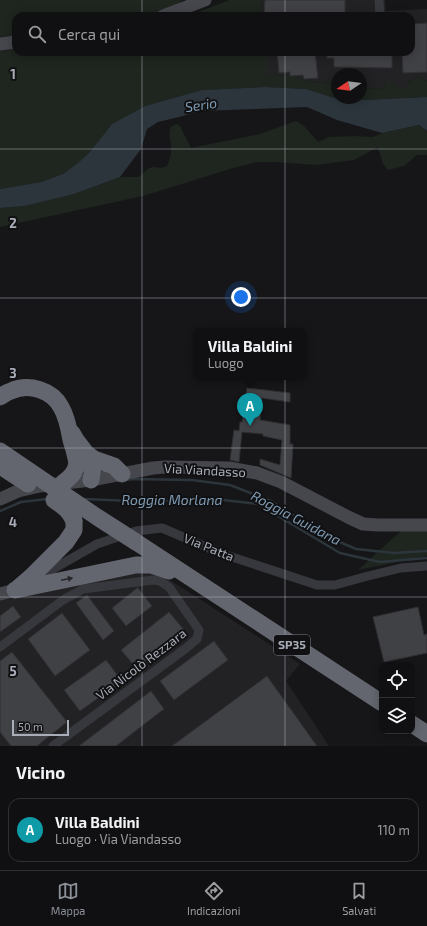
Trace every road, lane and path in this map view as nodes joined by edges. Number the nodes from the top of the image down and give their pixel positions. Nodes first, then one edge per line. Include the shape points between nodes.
1 (205, 0) edge
2 (379, 0) edge
3 (174, 12) edge
4 (380, 12) edge
5 (12, 42) edge
6 (0, 44) edge
7 (0, 397) edge
8 (67, 424) junction
9 (0, 451) edge
10 (94, 459) junction
11 (0, 460) edge
12 (0, 466) edge
13 (77, 466) junction
14 (122, 474) junction
15 (91, 480) junction
16 (63, 484) junction
17 (0, 499) edge
18 (97, 517) junction
19 (427, 525) edge
20 (427, 566) edge
21 (202, 586) junction
22 (8, 592) edge
23 (0, 647) edge
24 (379, 701) edge
25 (415, 726) edge
26 (427, 734) edge
27 (52, 746) edge

1 - 3 street
2 - 4 street
5 - 6 street
7 - 8 highway via 20,388 44,390 56,398
8 - 10 highway via 76,440
8 - 13 highway
9 - 18 highway, bridge
10 - 14 highway via 114,466
10 - 15 highway
11 - 18 highway, SP35, bridge
12 - 22 highway, bridge via 66,508 74,521 74,530 66,542 30,577
13 - 15 highway
13 - 16 highway
14 - 15 street, Via Viandasso
14 - 19 street, Via Viandasso via 165,467 229,468 257,473 281,482 363,524
15 - 16 street, Via Viandasso
16 - 17 street, Via Viandasso via 18,490
18 - 21 highway, SP35, bridge
20 - 22 street, Via Patta via 401,568 335,585 317,585 220,553 162,528 136,531 97,544
22 -> 21 highway via 136,565 151,565 168,570
21 - 24 highway, SP35
23 - 27 street, Via Nicolò Rezzara via 63,600 83,589 153,580 169,587 199,630 197,639 185,649
25 - 26 highway

